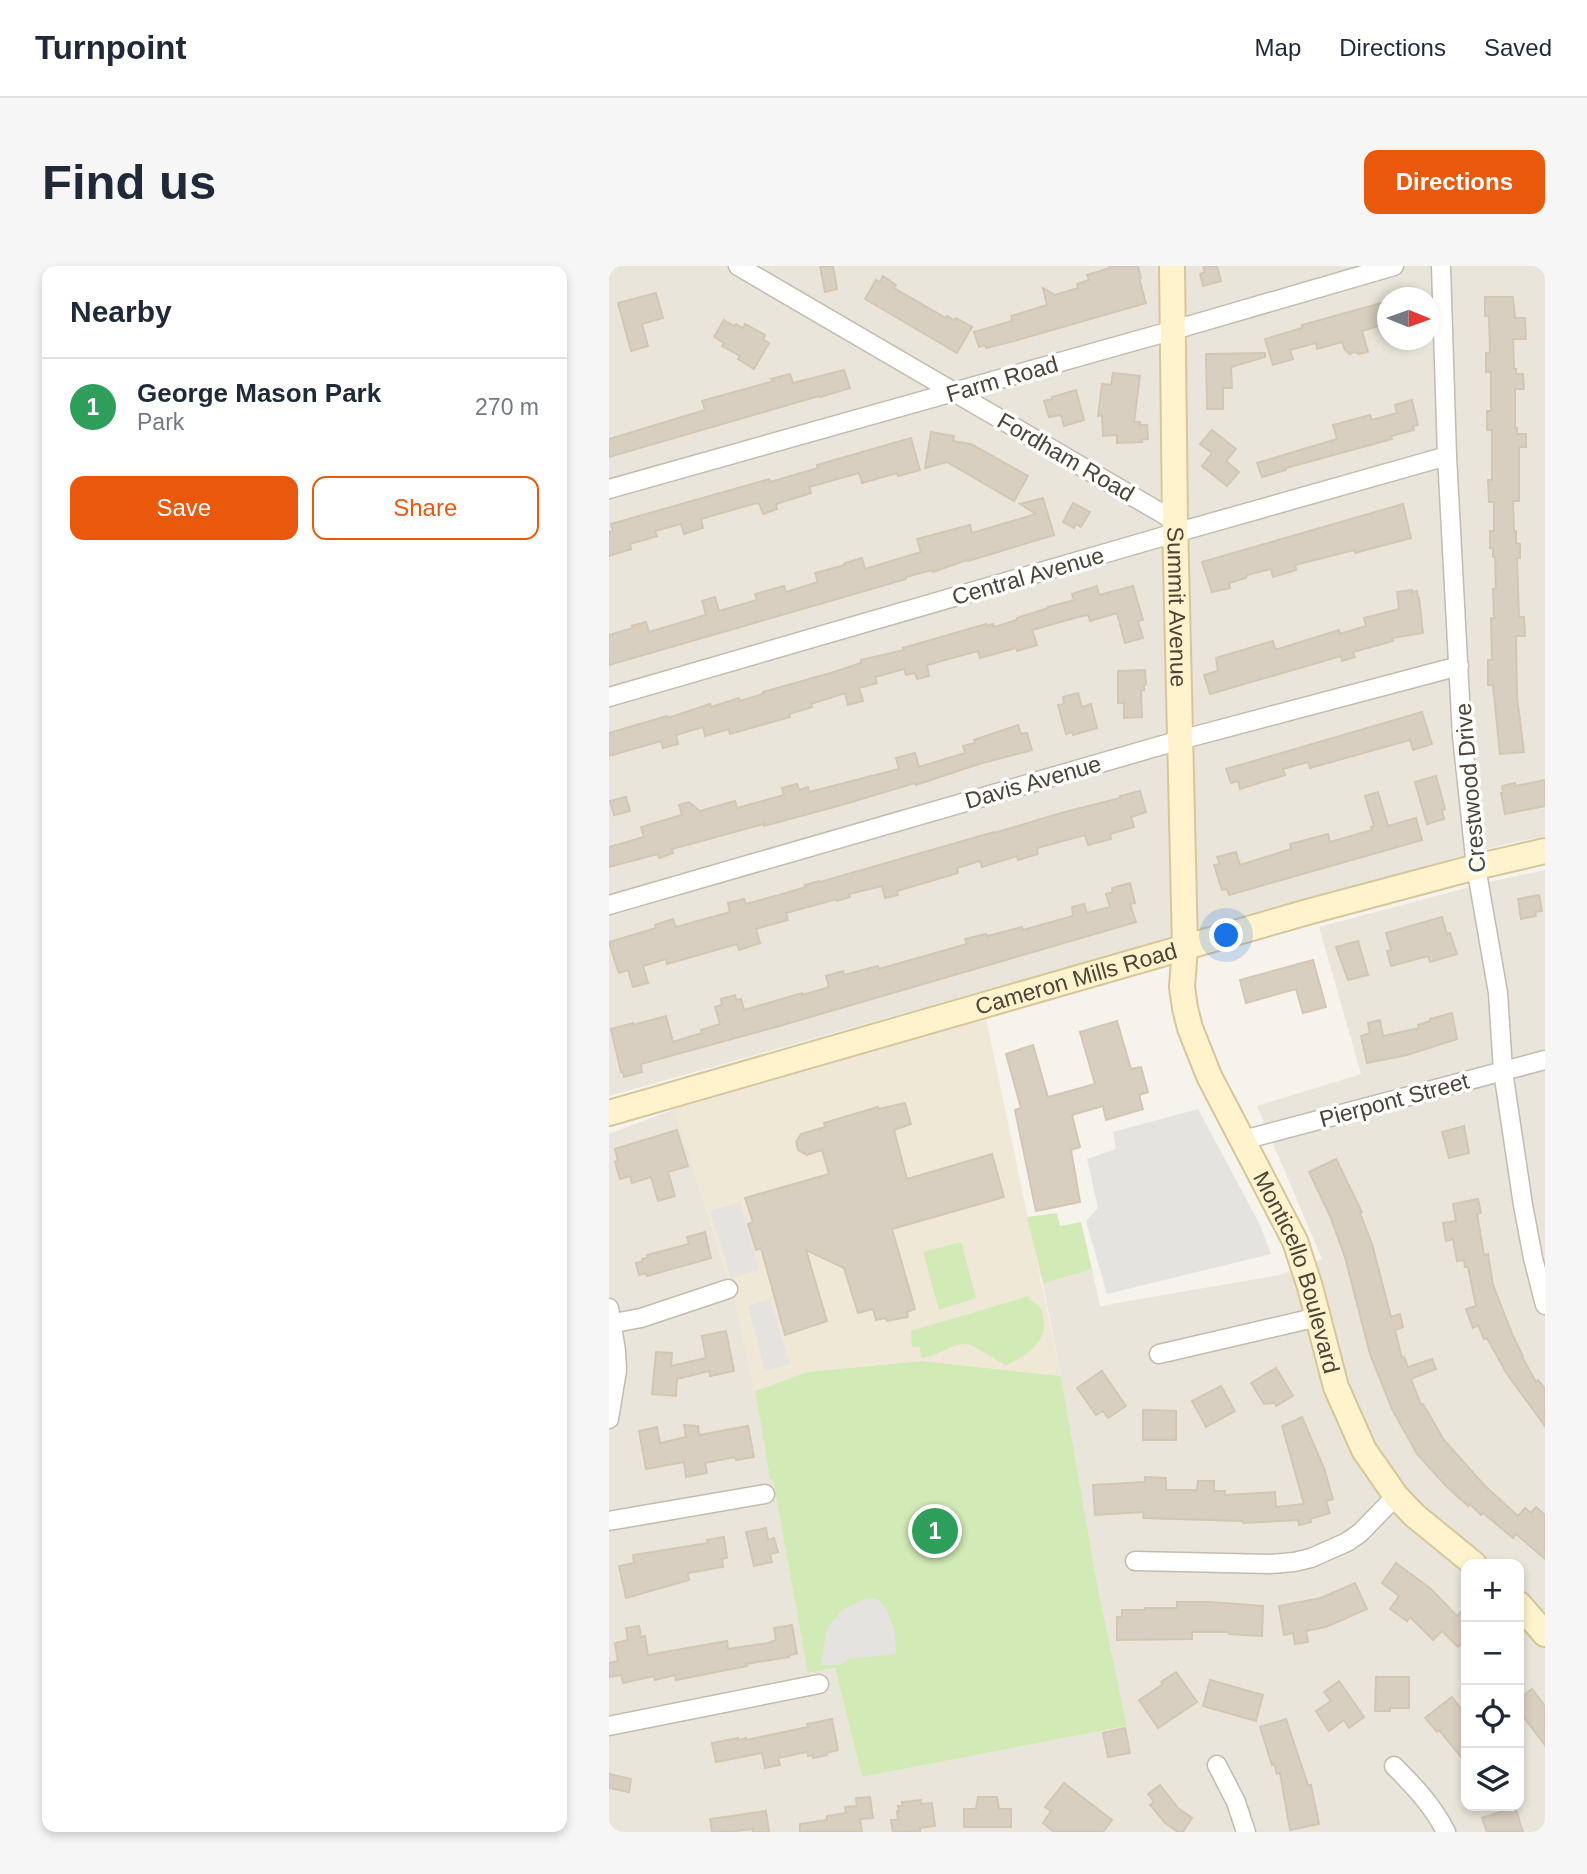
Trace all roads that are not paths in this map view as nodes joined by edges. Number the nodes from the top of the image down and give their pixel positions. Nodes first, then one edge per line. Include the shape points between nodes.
1 (738, 266) edge
2 (1172, 266) edge
3 (1394, 266) edge
4 (1441, 266) edge
5 (1174, 330) junction
6 (955, 392) junction
7 (1447, 456) junction
8 (609, 489) edge
9 (1175, 527) junction
10 (1459, 666) junction
11 (609, 697) edge
12 (1179, 740) junction
13 (1545, 851) edge
14 (1476, 867) junction
15 (609, 905) edge
16 (1185, 947) junction
17 (1545, 1060) edge
18 (1503, 1072) junction
19 (609, 1113) edge
20 (1243, 1140) junction
21 (728, 1289) dead end
22 (1545, 1305) edge
23 (1318, 1317) junction
24 (610, 1318) edge
25 (1160, 1354) dead end
26 (609, 1419) edge
27 (765, 1494) dead end
28 (1396, 1496) junction
29 (609, 1521) edge
30 (1468, 1559) edge
31 (1136, 1561) dead end
32 (1524, 1610) edge
33 (1545, 1634) edge
34 (819, 1684) dead end
35 (609, 1726) edge
36 (1217, 1765) dead end
37 (1394, 1766) dead end
38 (1246, 1832) edge
39 (1446, 1832) edge

1 - 6 street, Fordham Road
2 - 5 street, Summit Avenue
3 - 5 street, Farm Road
4 - 7 street, Crestwood Drive
5 - 6 street, Farm Road
5 - 9 street, Summit Avenue
6 - 8 street, Farm Road
6 - 9 street, Fordham Road
7 - 9 street, Central Avenue
7 - 10 street, Crestwood Drive
9 - 11 street, Central Avenue
9 - 12 street, Summit Avenue
10 - 12 street, Davis Avenue
10 - 14 street, Crestwood Drive
12 - 15 street, Davis Avenue
12 - 16 street, Summit Avenue
13 - 14 street, Cameron Mills Road
14 - 16 street, Cameron Mills Road
14 - 18 street, Crestwood Drive via 1499,993
16 - 19 street, Cameron Mills Road
16 - 20 street, Monticello Boulevard via 1182,987 1190,1028
17 - 18 street, Pierpont Street
18 - 20 street, Pierpont Street
18 - 22 street, Crestwood Drive via 1523,1205
20 - 23 street, Monticello Boulevard via 1295,1241
21 - 24 street via 641,1318
23 - 25 street
23 - 28 street, Monticello Boulevard via 1336,1387 1364,1450
24 - 26 street via 617,1370
27 - 29 street
28 - 30 street, Monticello Boulevard
28 - 31 street via 1360,1533 1311,1558 1271,1564
32 - 33 street
34 - 35 street
36 - 38 street
37 - 39 street via 1420,1793

